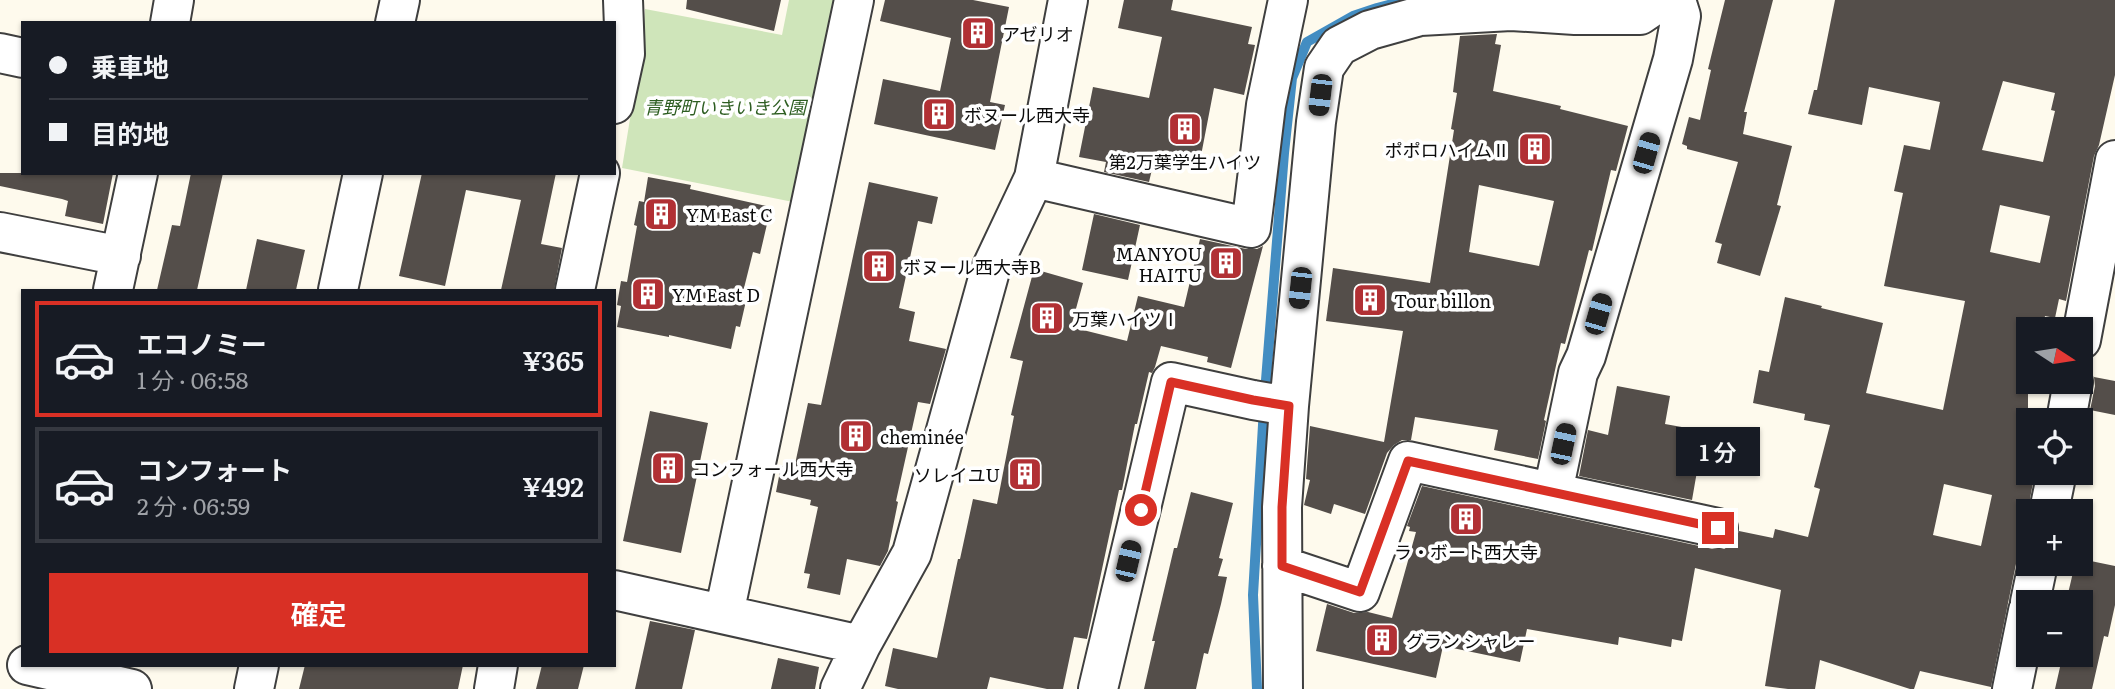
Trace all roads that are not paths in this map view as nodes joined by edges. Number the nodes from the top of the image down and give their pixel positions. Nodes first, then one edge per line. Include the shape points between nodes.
1 (174, 0) edge
2 (400, 0) edge
3 (623, 0) edge
4 (855, 0) edge
5 (1068, 0) edge
6 (1288, 0) edge
7 (1662, 0) edge
8 (1676, 0) edge
9 (170, 21) edge
10 (395, 21) edge
11 (0, 53) edge
12 (21, 58) edge
13 (616, 95) edge
14 (2115, 160) edge
15 (138, 175) edge
16 (363, 175) edge
17 (600, 175) edge
18 (1034, 178) junction
19 (0, 232) edge
20 (117, 273) edge
21 (338, 289) edge
22 (575, 289) edge
23 (2086, 317) edge
24 (1274, 403) junction
25 (1553, 492) junction
26 (1718, 528) dead end
27 (1282, 566) junction
28 (616, 590) edge
29 (724, 614) junction
30 (861, 645) junction
31 (27, 667) edge
32 (36, 667) edge
33 (259, 667) edge
34 (498, 667) edge
35 (2017, 667) edge
36 (22, 689) edge
37 (132, 689) edge
38 (254, 689) edge
39 (494, 689) edge
40 (840, 689) edge
41 (1098, 689) edge
42 (1283, 689) edge
43 (2012, 689) edge

1 - 9 street
2 - 10 street
3 - 13 street via 625,54
4 - 29 street
5 - 18 street
6 - 18 street via 1266,105 1251,228
7 - 24 street via 1640,15 1511,11 1420,16 1370,30 1339,46 1324,68
8 - 25 street via 1681,16 1673,59 1578,373
11 - 12 street
14 - 23 street
15 - 20 street
16 - 21 street
17 - 22 street
18 - 30 street via 990,271 912,553
19 - 20 street
24 - 27 street
24 - 41 street via 1171,382
25 - 26 street
25 - 27 street via 1408,461 1360,592
27 - 42 street
28 - 29 street
29 - 30 street
30 - 40 street
31 - 36 street
32 - 37 street
33 - 38 street
34 - 39 street
35 - 43 street

